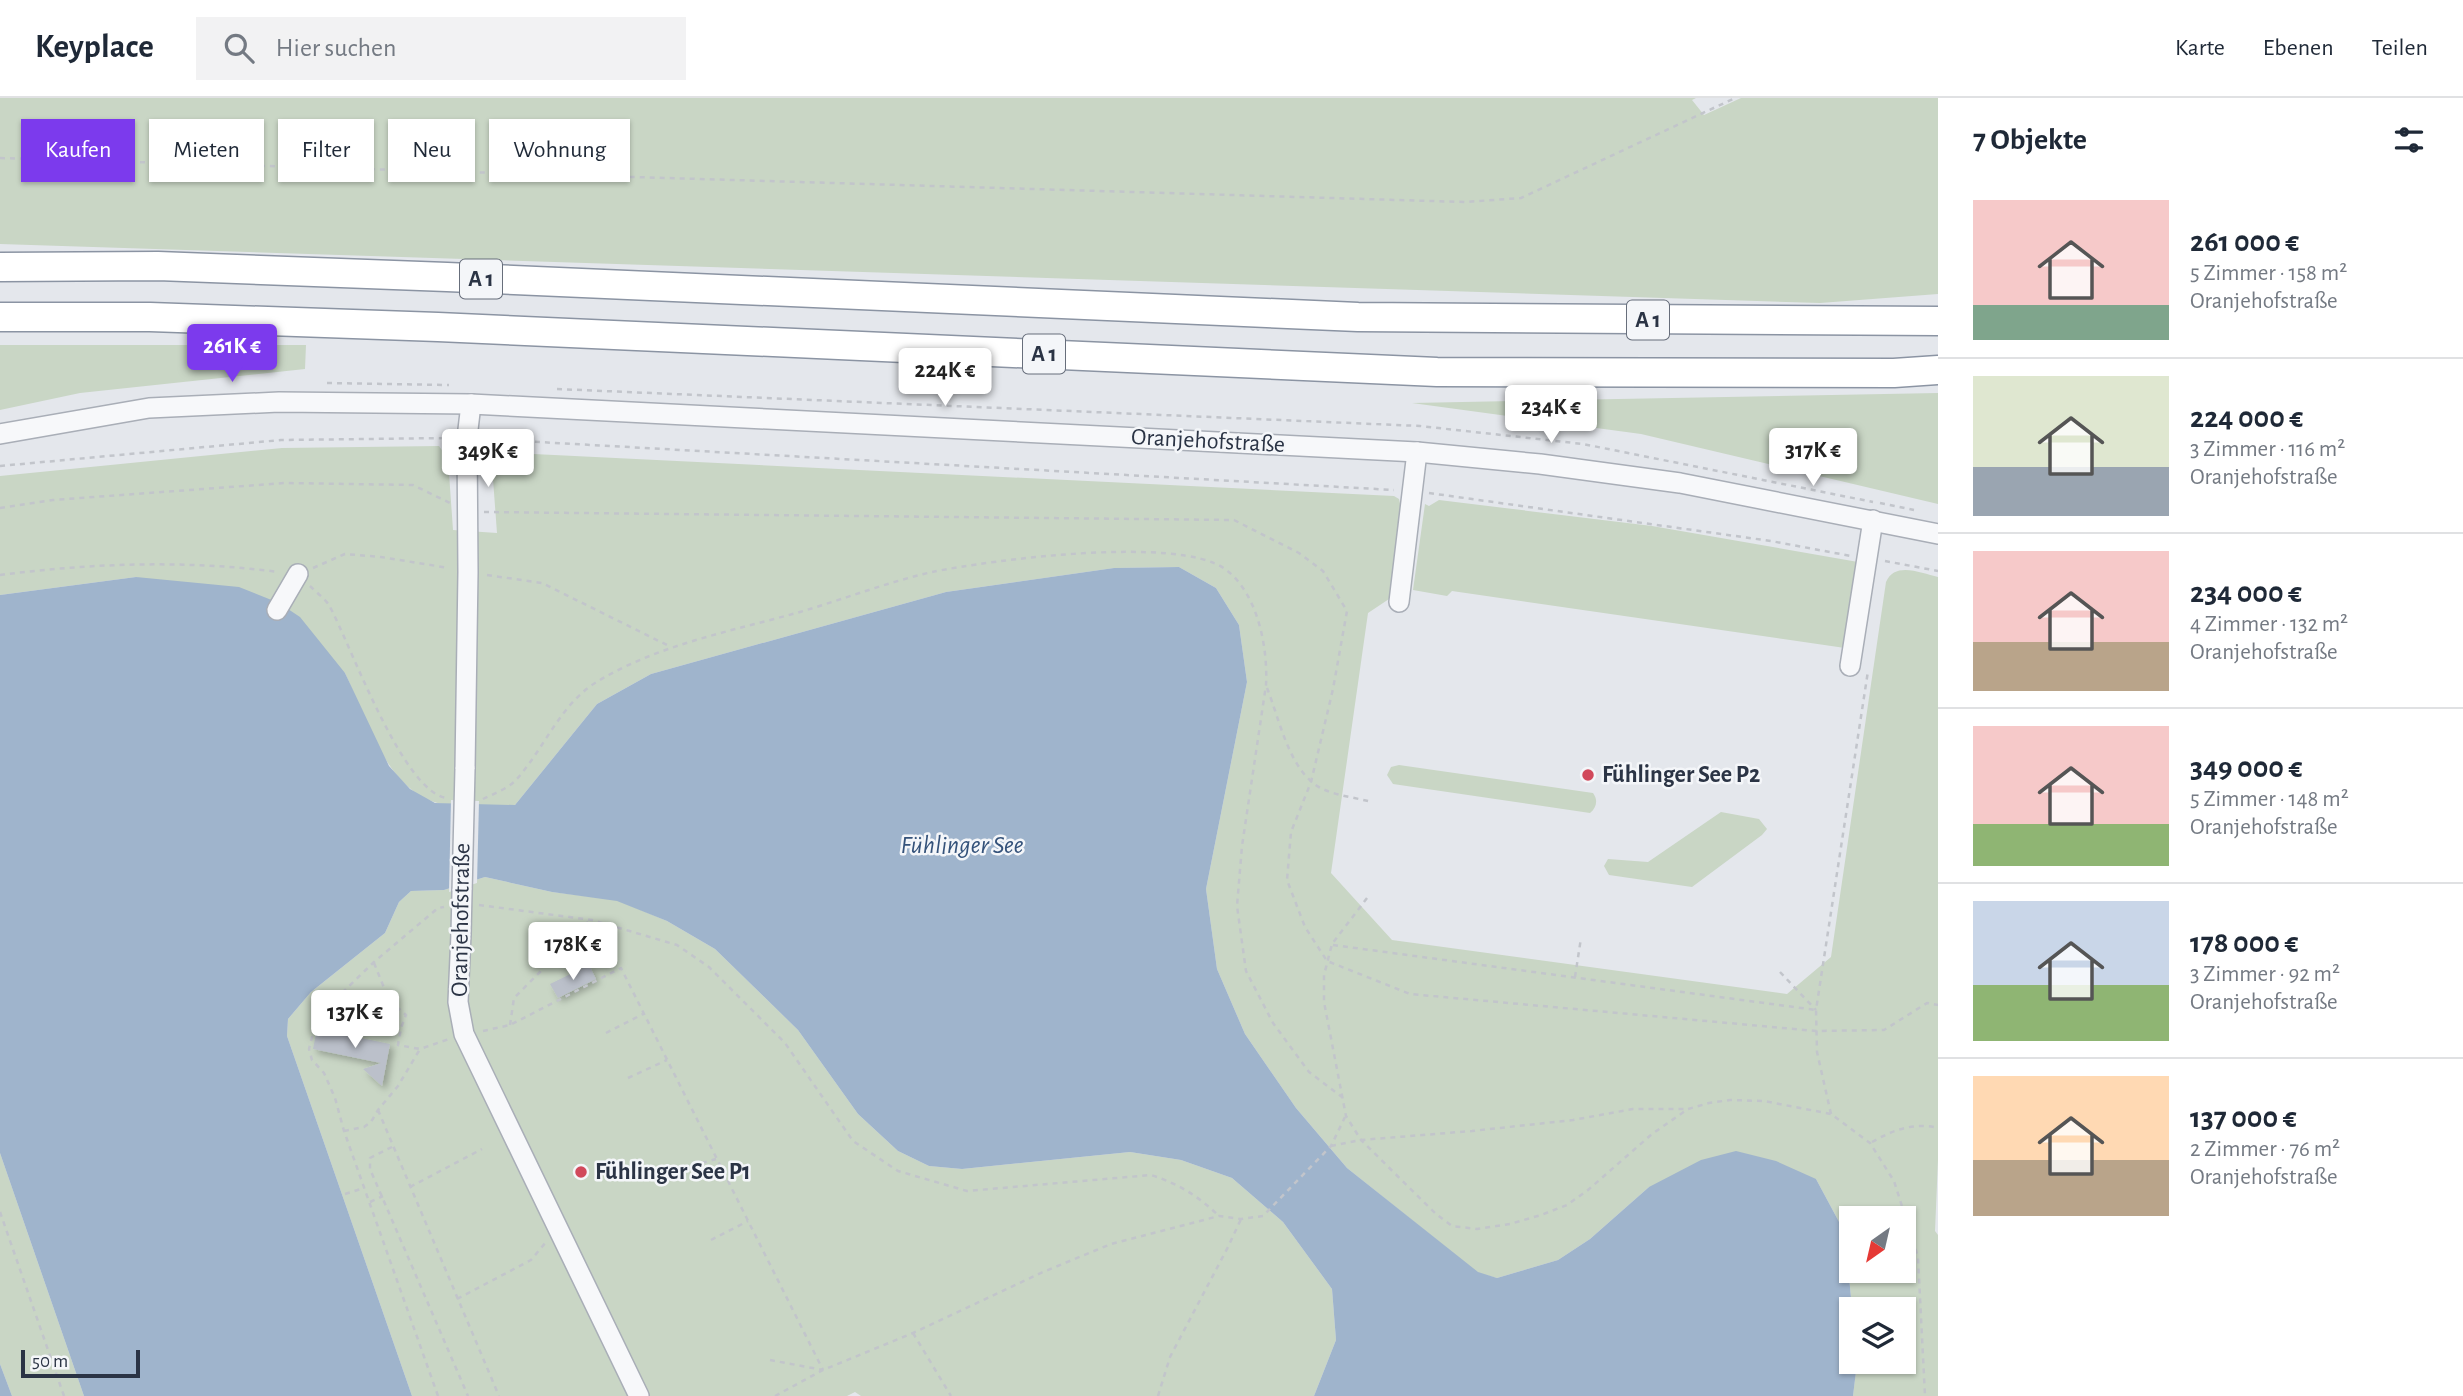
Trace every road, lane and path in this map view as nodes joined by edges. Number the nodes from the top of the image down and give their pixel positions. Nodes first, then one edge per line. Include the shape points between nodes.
1 (1735, 98) edge
2 (0, 158) edge
3 (0, 251) edge
4 (158, 266) junction
5 (0, 267) edge
6 (0, 317) edge
7 (1938, 321) edge
8 (1938, 370) edge
9 (471, 404) junction
10 (0, 434) edge
11 (467, 438) junction
12 (1417, 452) junction
13 (0, 466) edge
14 (1412, 491) junction
15 (0, 509) edge
16 (468, 512) junction
17 (1873, 520) junction
18 (1938, 534) edge
19 (1868, 559) junction
20 (1938, 571) edge
21 (468, 572) junction
22 (298, 574) junction
23 (0, 576) edge
24 (1399, 602) dead end
25 (277, 610) dead end
26 (673, 648) junction
27 (1859, 668) joint
28 (1266, 685) junction
29 (1311, 782) junction
30 (455, 798) dead end
31 (483, 799) dead end
32 (1372, 802) dead end
33 (1367, 898) dead end
34 (1581, 938) dead end
35 (1332, 944) junction
36 (1328, 961) junction
37 (1780, 972) dead end
38 (1575, 977) junction
39 (1938, 1005) edge
40 (1816, 1010) junction
41 (643, 1014) junction
42 (510, 1026) junction
43 (1816, 1031) junction
44 (607, 1033) dead end
45 (464, 1034) junction
46 (421, 1049) junction
47 (667, 1060) junction
48 (628, 1078) dead end
49 (1342, 1097) junction
50 (1688, 1109) junction
51 (378, 1110) junction
52 (1831, 1114) junction
53 (1346, 1116) junction
54 (1938, 1128) edge
55 (344, 1131) junction
56 (1361, 1140) junction
57 (1870, 1143) junction
58 (1331, 1146) junction
59 (392, 1147) junction
60 (482, 1149) dead end
61 (716, 1159) junction
62 (673, 1171) dead end
63 (410, 1187) junction
64 (364, 1188) junction
65 (345, 1194) dead end
66 (383, 1196) junction
67 (369, 1202) junction
68 (0, 1212) edge
69 (1219, 1216) junction
70 (1241, 1219) junction
71 (748, 1221) junction
72 (558, 1229) junction
73 (711, 1240) dead end
74 (457, 1299) junction
75 (913, 1333) junction
76 (770, 1360) dead end
77 (823, 1370) junction
78 (64, 1396) edge
79 (438, 1396) edge
80 (468, 1396) edge
81 (499, 1396) edge
82 (639, 1396) edge
83 (775, 1396) edge
84 (951, 1396) edge
85 (1158, 1396) edge
86 (1925, 1396) edge

1 - 2 path via 1514,200 1451,202
3 - 4 highway
4 - 5 highway, A 1
4 - 7 highway, A 1 via 1358,317
6 - 8 highway, A 1 via 452,327 1437,372
9 - 10 street, Oranjehofstraße via 279,402 149,408
9 - 11 street, Oranjehofstraße
9 - 12 street, Oranjehofstraße
11 - 13 path via 281,440
11 - 14 path
11 - 16 street, Oranjehofstraße
12 - 14 street
12 - 17 street, Oranjehofstraße via 1680,482
14 - 19 path via 1651,523
14 - 24 street
15 - 16 path via 54,500 285,482 413,485
16 - 21 street, Oranjehofstraße
16 - 29 path via 1234,520 1324,571 1347,611
17 - 18 street, Oranjehofstraße
17 - 19 street
19 - 20 path
19 - 27 street
21 - 22 path via 345,554
21 - 26 path via 542,583
21 - 45 street, Oranjehofstraße, bridge via 458,1002
22 - 23 path via 143,563
22 - 25 street
22 - 30 path via 327,602 388,731 415,775 441,797
26 - 28 path via 931,572 1013,560 1160,552 1205,560 1225,569 1240,585 1261,629
26 - 31 path via 594,684 562,717 514,783
27 - 40 path
28 - 29 path via 1297,766
28 - 49 path via 1237,906 1246,971 1273,1023 1309,1072
29 - 32 path
29 - 36 path via 1292,832 1287,880 1305,927
33 - 35 path
34 - 38 path
35 - 36 path
35 - 38 path
36 - 43 path via 1410,994
36 - 49 path via 1324,1002
37 - 40 path
38 - 40 path
39 - 43 path via 1927,1003 1884,1030
40 - 43 path
41 - 42 path via 621,968
41 - 44 path
41 - 47 path
42 - 45 path
42 - 69 path via 514,998 567,934 592,920 677,945 709,967 785,1043 853,1141 898,1171 967,1191 1151,1175 1196,1195
43 - 52 path
45 - 46 path
45 - 72 street, Oranjehofstraße
46 - 51 path
46 - 55 path via 398,1045 406,1015 389,1000 374,962 317,1017 311,1036 312,1060 324,1073
47 - 48 path
47 - 61 path
49 - 53 path
50 - 52 path via 1741,1100
50 - 56 path via 1633,1109 1573,1120
50 - 56 path via 1567,1205 1510,1224 1477,1229 1452,1226 1436,1214
51 - 55 path via 363,1127
51 - 59 path
52 - 57 path
53 - 56 path
53 - 58 path
54 - 57 path via 1922,1124 1899,1129
55 - 64 path
56 - 58 path
57 - 86 path via 1894,1181 1918,1257
58 - 70 path via 1263,1216
59 - 63 path
59 - 66 path via 370,1158 370,1169
60 - 63 path
61 - 62 path
61 - 71 path
63 - 74 path
64 - 65 path
64 - 67 path
66 - 67 path
66 - 80 path
67 - 79 path
68 - 78 path
69 - 70 path
69 - 75 path via 1111,1244
70 - 85 path via 1170,1357
71 - 73 path
71 - 77 path
72 - 74 path via 531,1260
72 - 82 street, Oranjehofstraße
74 - 81 path
75 - 77 path
75 - 84 path
76 - 77 path
77 - 83 path

